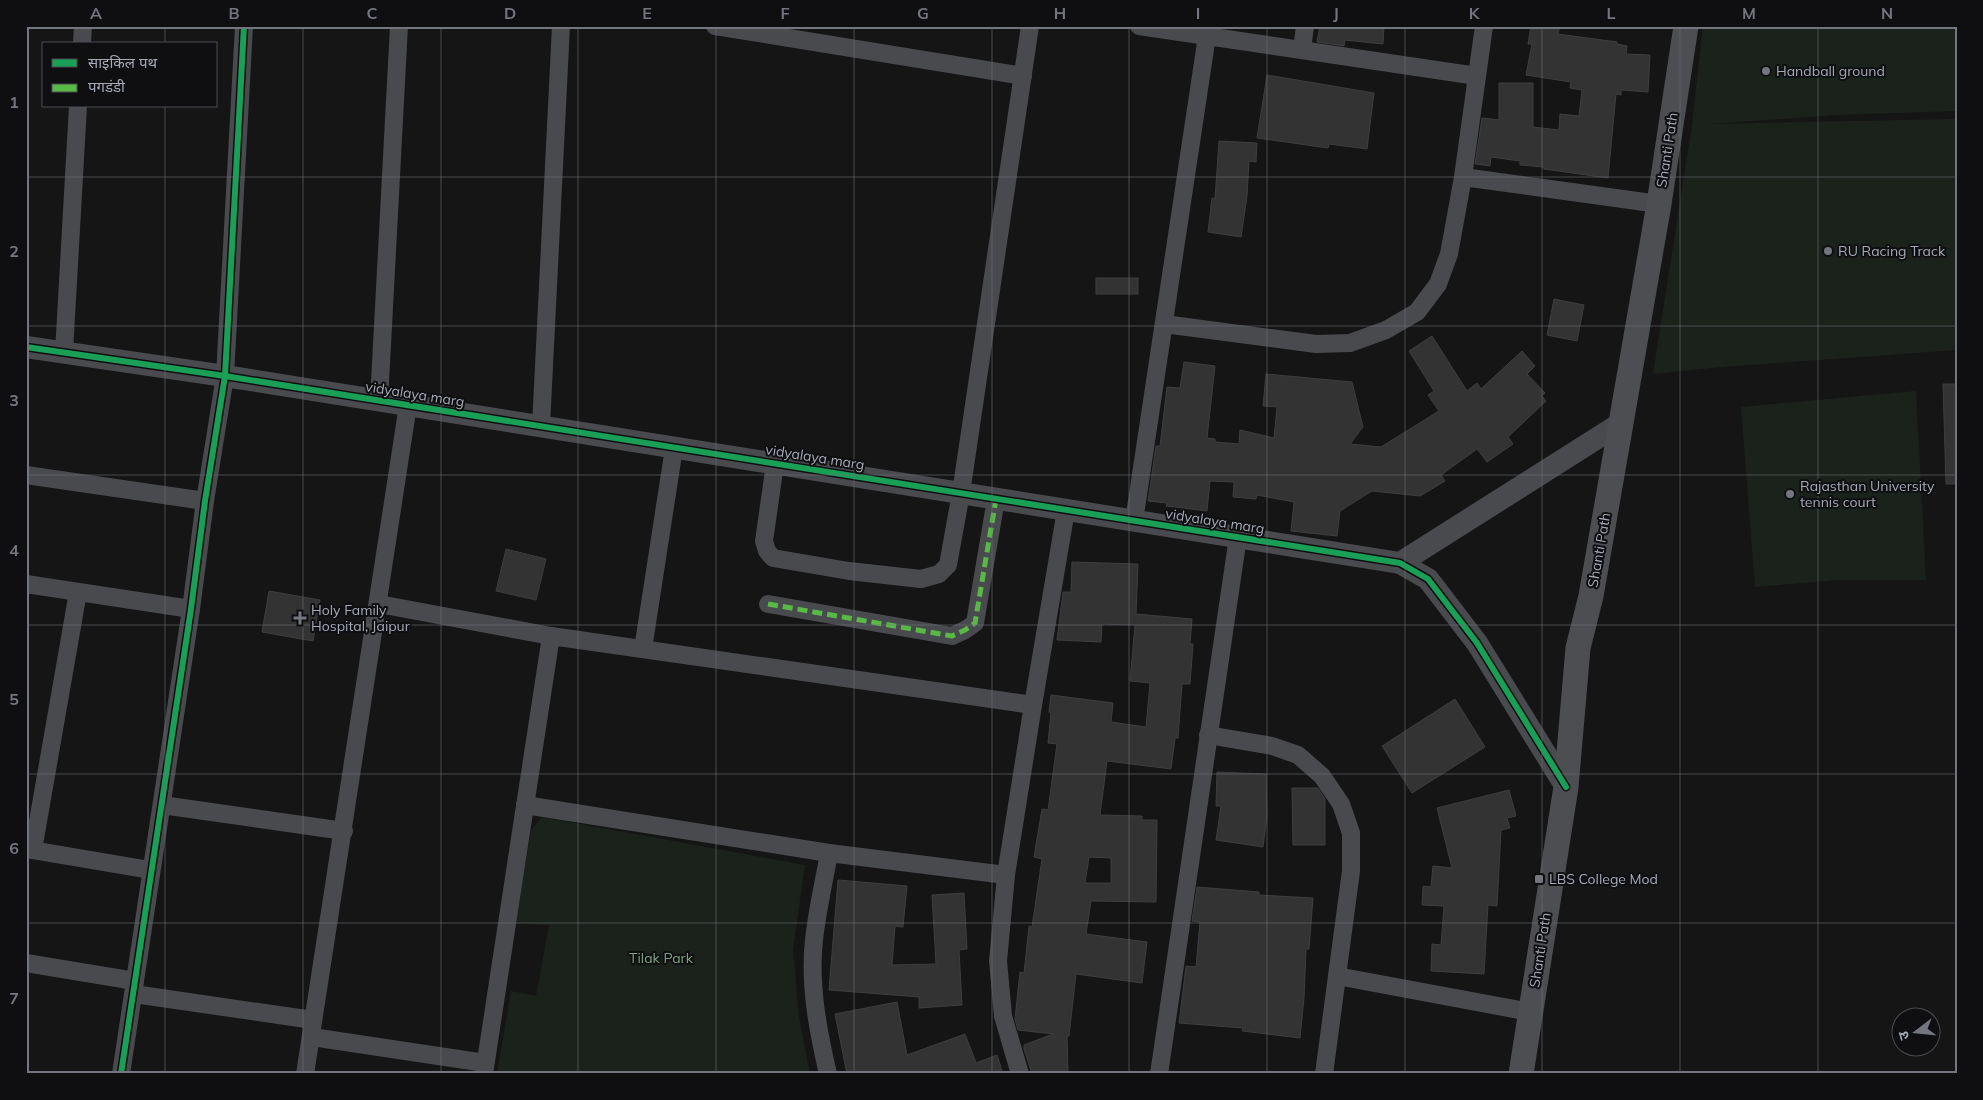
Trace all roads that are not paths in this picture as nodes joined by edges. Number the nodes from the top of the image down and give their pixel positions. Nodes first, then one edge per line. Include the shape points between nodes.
1 (83, 26) edge
2 (244, 26) edge
3 (399, 26) edge
4 (561, 26) edge
5 (714, 26) edge
6 (1030, 26) edge
7 (1139, 26) edge
8 (1305, 26) edge
9 (1484, 26) edge
10 (1686, 26) edge
11 (1206, 36) junction
12 (82, 42) edge
13 (1302, 50) junction
14 (1022, 76) junction
15 (1477, 76) junction
16 (78, 108) edge
17 (1463, 178) junction
18 (1659, 204) junction
19 (1164, 324) junction
20 (26, 347) edge
21 (64, 352) junction
22 (225, 376) junction
23 (379, 401) junction
24 (408, 405) junction
25 (1621, 423) junction
26 (541, 426) junction
27 (674, 448) junction
28 (775, 464) junction
29 (26, 475) edge
30 (961, 493) junction
31 (996, 499) junction
32 (204, 501) junction
33 (1066, 510) junction
34 (1134, 520) junction
35 (1238, 537) junction
36 (1400, 563) junction
37 (26, 584) edge
38 (78, 592) junction
39 (378, 604) junction
40 (768, 604) dead end
41 (191, 609) junction
42 (551, 636) junction
43 (643, 649) junction
44 (1033, 705) junction
45 (1208, 735) junction
46 (1566, 787) junction
47 (162, 805) junction
48 (525, 805) junction
49 (344, 831) junction
50 (30, 850) edge
51 (829, 853) junction
52 (150, 870) junction
53 (1006, 875) junction
54 (26, 963) edge
55 (1337, 976) junction
56 (134, 987) junction
57 (1530, 1012) junction
58 (313, 1028) junction
59 (484, 1068) edge
60 (121, 1074) edge
61 (305, 1074) edge
62 (828, 1074) edge
63 (1020, 1074) edge
64 (1159, 1074) edge
65 (1324, 1074) edge
66 (1521, 1074) edge

1 - 12 street
2 - 22 street
3 - 23 street
4 - 26 street
5 - 14 street
6 - 14 street
7 - 11 street
8 - 13 street
9 - 15 street
10 - 18 main road, Shanti Path
11 - 13 street
11 - 19 street
13 - 15 street
14 - 30 street
15 - 17 street
16 - 21 street
17 - 18 street
17 - 19 street via 1449,254 1438,284 1417,312 1386,330 1350,343 1316,344
18 - 25 main road, Shanti Path
19 - 34 street
20 - 21 street, vidyalaya marg
21 - 22 street, vidyalaya marg
22 - 23 street, vidyalaya marg
22 - 32 street
23 - 24 street, vidyalaya marg
24 - 26 street, vidyalaya marg
24 - 39 street
25 - 36 street
25 - 46 main road, Shanti Path via 1591,596 1578,648
26 - 27 street, vidyalaya marg
27 - 28 street, vidyalaya marg
27 - 43 street
28 - 30 street, vidyalaya marg
28 - 30 street via 764,540 766,551 773,558 840,569 921,579 940,574 948,565
29 - 32 street
30 - 31 street, vidyalaya marg
31 - 33 street, vidyalaya marg
31 - 40 street via 974,623 952,636
32 - 41 street
33 - 34 street, vidyalaya marg
33 - 44 street
34 - 35 street, vidyalaya marg
35 - 36 street, vidyalaya marg
35 - 45 street
36 - 46 street via 1428,579 1477,643
37 - 38 street
38 - 41 street
38 - 50 street
39 - 42 street
39 - 49 street
41 - 47 street
42 - 43 street
42 - 48 street
43 - 44 street
44 - 53 street
45 - 55 street via 1272,746 1298,756 1322,776 1341,804 1351,833 1351,871
45 - 64 street
46 - 57 main road, Shanti Path
47 - 49 street
47 - 52 street
48 - 51 street
48 - 59 street
49 - 58 street
50 - 52 street
51 - 53 street
51 - 62 street via 814,942 814,993
52 - 56 street
53 - 63 street via 998,961 1003,1016
54 - 56 street
55 - 57 street
55 - 65 street
56 - 58 street
56 - 60 street
57 - 66 main road, Shanti Path
58 - 59 street
58 - 61 street

